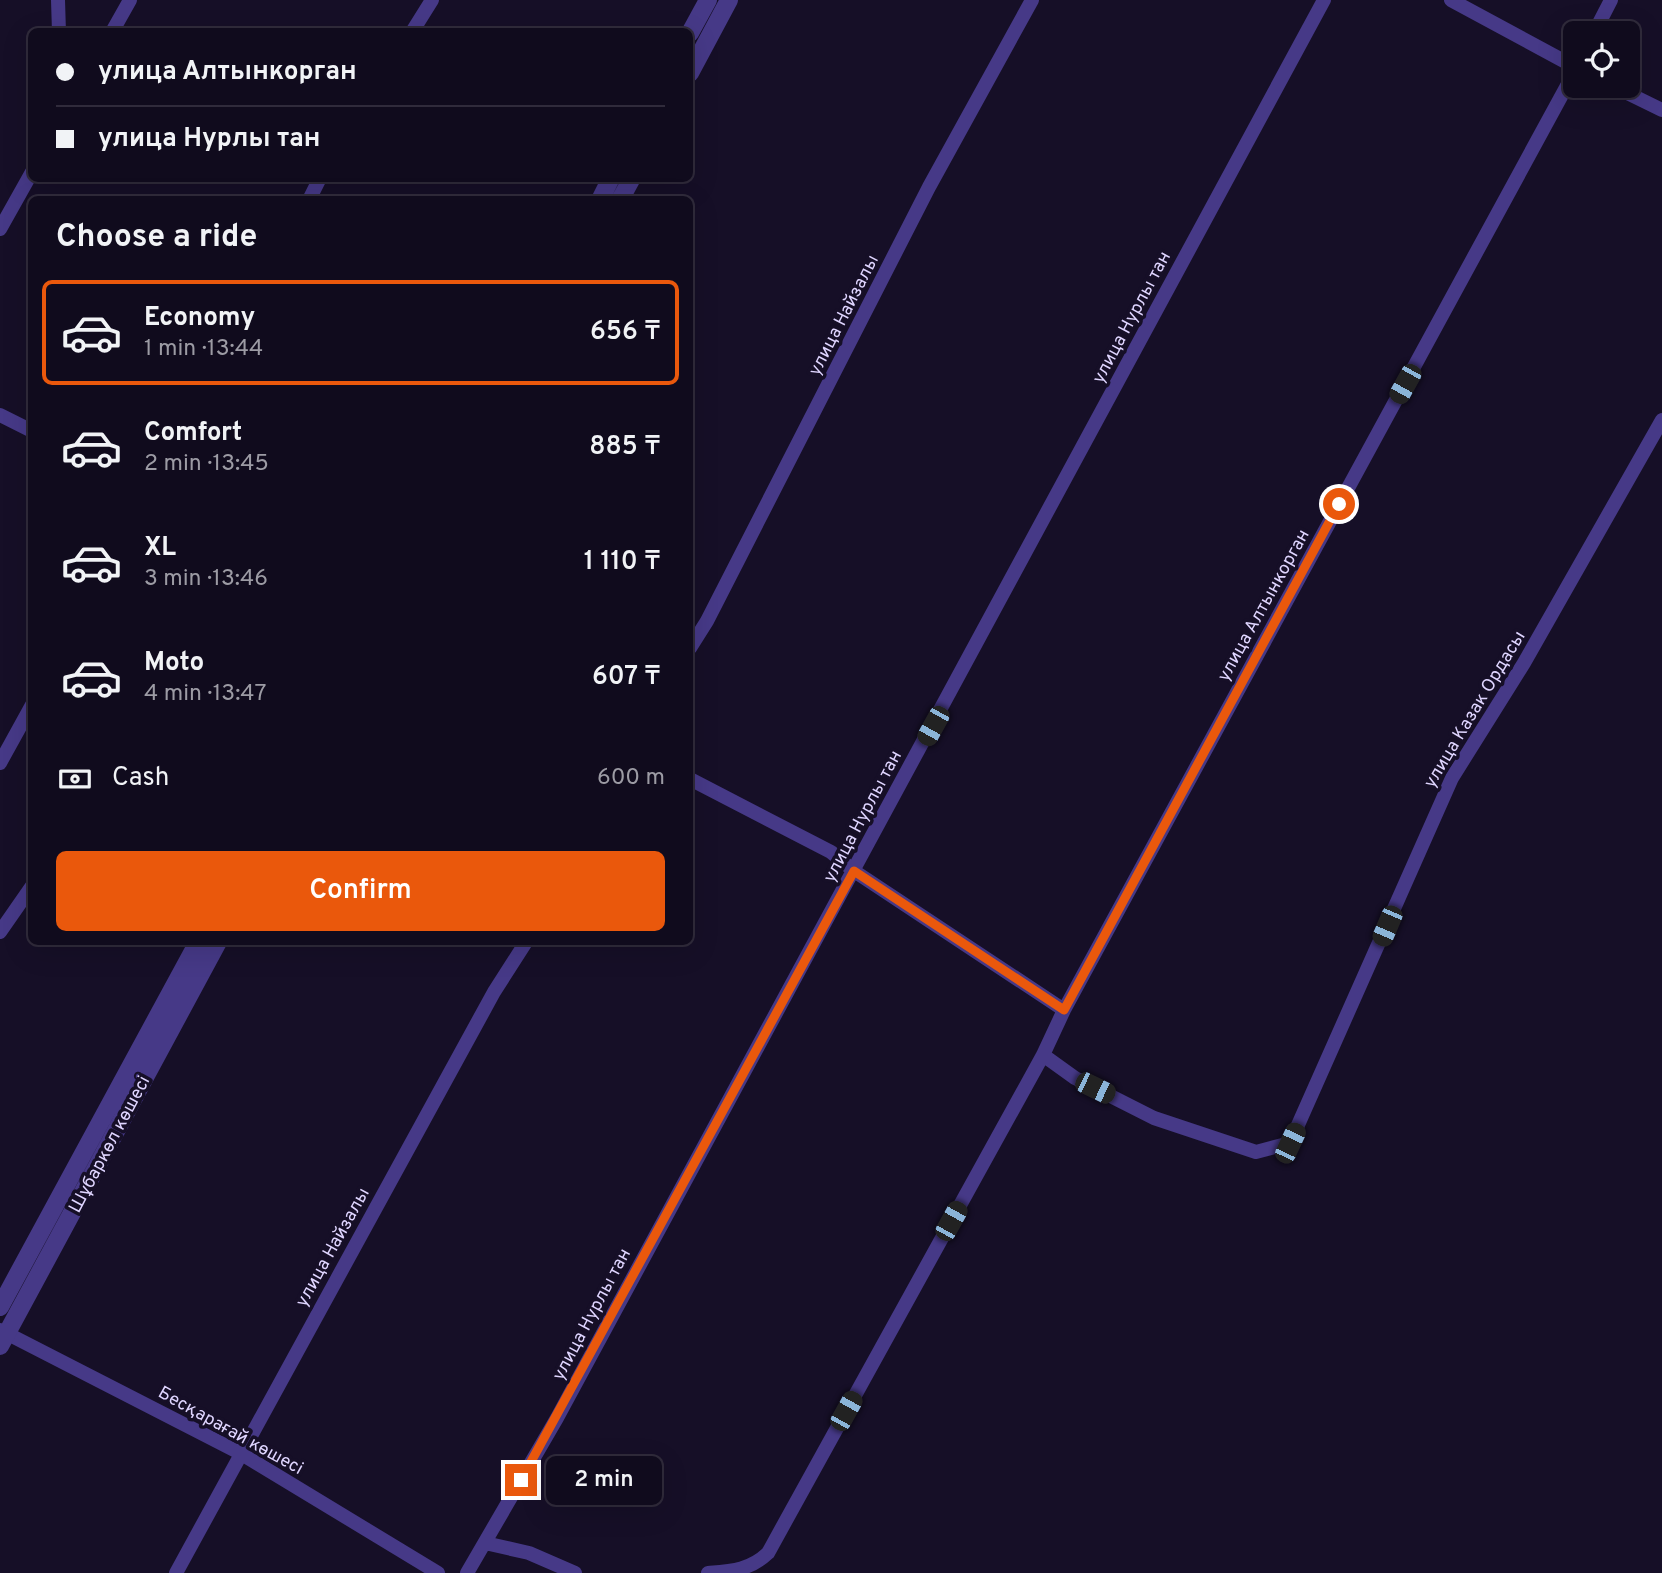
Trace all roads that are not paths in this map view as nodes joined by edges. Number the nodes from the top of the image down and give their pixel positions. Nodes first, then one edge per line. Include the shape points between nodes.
1 (58, 0) edge
2 (130, 0) edge
3 (432, 0) edge
4 (708, 0) edge
5 (729, 0) edge
6 (1032, 0) edge
7 (1324, 0) edge
8 (1451, 0) edge
9 (1611, 0) edge
10 (1600, 21) edge
11 (59, 28) edge
12 (113, 28) edge
13 (414, 28) edge
14 (693, 28) edge
15 (1563, 62) edge
16 (693, 67) edge
17 (1563, 91) edge
18 (1638, 98) edge
19 (1662, 110) edge
20 (28, 179) edge
21 (0, 229) edge
22 (0, 415) edge
23 (1662, 421) edge
24 (28, 429) edge
25 (693, 643) edge
26 (28, 712) edge
27 (0, 763) edge
28 (693, 781) edge
29 (854, 871) junction
30 (28, 892) edge
31 (0, 932) edge
32 (196, 945) edge
33 (216, 945) edge
34 (524, 945) edge
35 (1064, 1010) junction
36 (1043, 1055) junction
37 (0, 1307) edge
38 (2, 1337) edge
39 (240, 1453) junction
40 (485, 1543) junction
41 (176, 1573) edge
42 (438, 1573) edge
43 (467, 1573) edge
44 (575, 1573) edge
45 (708, 1573) edge

1 - 11 street
2 - 12 street
3 - 13 street
4 - 14 street
5 - 16 street
6 - 25 street, улица Найзалы via 929,187
7 - 29 street, улица Нурлы тан
8 - 15 street
9 - 10 street
17 - 35 street, улица Алтынкорган
18 - 19 street
20 - 21 street
22 - 24 street
23 - 36 street, улица Казак Ордасы via 1524,663 1452,778 1290,1143 1256,1152 1154,1118 1075,1078
26 - 27 street
28 - 29 street via 831,852
29 - 35 street
29 - 40 street, улица Нурлы тан
30 - 31 street
32 - 37 street, Шұбаркөл көшесі
33 - 38 street, Шұбаркөл көшесі
34 - 39 street, улица Найзалы
35 - 36 street, улица Алтынкорган
36 - 45 street, улица Алтынкорган via 768,1553 741,1570
38 - 39 street, Бесқарағай көшесі
39 - 41 street, улица Найзалы
39 - 42 street, Бесқарағай көшесі
40 - 43 street, улица Нурлы тан
40 - 44 street via 529,1553

